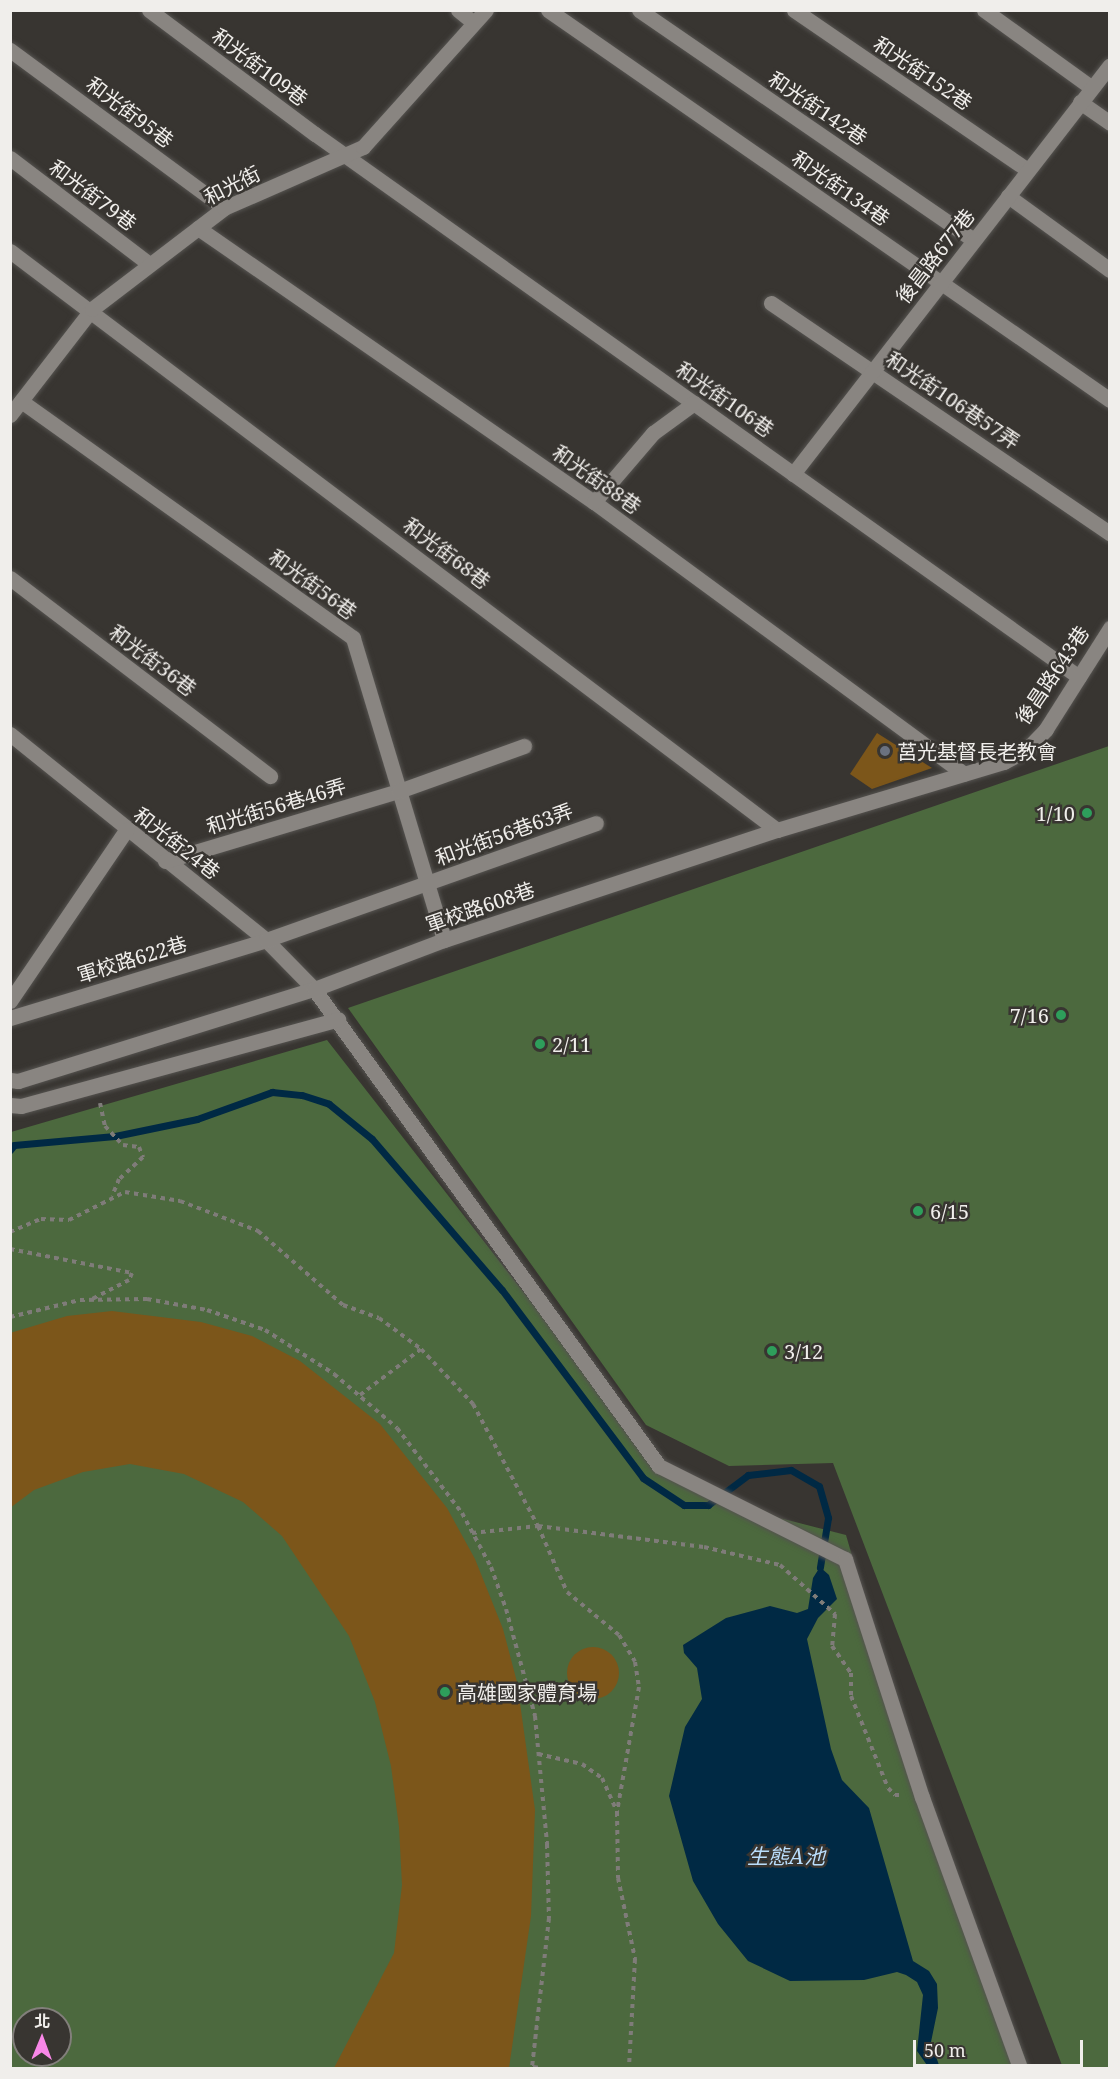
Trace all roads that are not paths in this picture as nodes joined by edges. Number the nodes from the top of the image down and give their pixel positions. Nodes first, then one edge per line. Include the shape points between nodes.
1 (149, 10) edge
2 (458, 10) edge
3 (486, 10) edge
4 (548, 10) edge
5 (639, 10) edge
6 (794, 10) edge
7 (984, 10) edge
8 (473, 22) junction
9 (10, 50) edge
10 (1110, 65) edge
11 (1092, 88) junction
12 (1080, 102) junction
13 (1110, 123) edge
14 (347, 155) junction
15 (10, 158) edge
16 (1028, 170) junction
17 (1008, 196) junction
18 (224, 208) junction
19 (198, 228) junction
20 (974, 240) junction
21 (10, 251) edge
22 (149, 264) junction
23 (1110, 270) edge
24 (941, 282) junction
25 (771, 303) dead end
26 (92, 309) junction
27 (873, 370) junction
28 (1110, 400) edge
29 (21, 401) junction
30 (694, 403) junction
31 (10, 415) edge
32 (793, 474) junction
33 (594, 502) junction
34 (1110, 533) edge
35 (10, 578) edge
36 (1110, 628) edge
37 (1079, 677) junction
38 (10, 734) edge
39 (524, 746) dead end
40 (964, 774) junction
41 (270, 776) dead end
42 (399, 791) junction
43 (596, 823) dead end
44 (126, 830) junction
45 (777, 830) junction
46 (165, 861) junction
47 (427, 884) junction
48 (266, 940) junction
49 (444, 940) junction
50 (314, 989) junction
51 (10, 1001) edge
52 (10, 1018) edge
53 (338, 1019) junction
54 (10, 1080) edge
55 (10, 1105) edge
56 (1020, 2068) edge

1 - 14 street, 和光街109巷
2 - 8 street
3 - 8 street, 和光街
4 - 24 street, 和光街134巷
5 - 20 street, 和光街142巷
6 - 16 street, 和光街152巷
7 - 11 street
8 - 14 street, 和光街 via 375,138
9 - 18 street, 和光街95巷
10 - 11 street, 後昌路677巷
11 - 12 street, 後昌路677巷
12 - 13 street
12 - 16 street, 後昌路677巷
14 - 18 street, 和光街
14 - 30 street, 和光街106巷
15 - 22 street, 和光街79巷
16 - 17 street, 後昌路677巷
17 - 20 street, 後昌路677巷
17 - 23 street
18 - 19 street, 和光街
19 - 22 street, 和光街
19 - 33 street, 和光街88巷
20 - 24 street, 後昌路677巷
21 - 26 street, 和光街68巷
22 - 26 street, 和光街
24 - 27 street, 後昌路677巷
24 - 28 street, 和光街134巷
25 - 27 street, 和光街106巷57弄
26 - 29 street, 和光街
26 - 45 street, 和光街68巷
27 - 32 street, 後昌路677巷
27 - 34 street, 和光街106巷57弄
29 - 31 street, 和光街
29 - 42 street, 和光街56巷 via 352,638
30 - 32 street, 和光街106巷
30 - 33 street via 653,434
32 - 37 street, 和光街106巷
33 - 40 street, 和光街88巷
35 - 41 street, 和光街36巷
36 - 37 street, 後昌路643巷
37 - 40 street, 後昌路643巷 via 1046,729 1025,751
38 - 44 street, 和光街24巷
39 - 42 street, 和光街56巷46弄
40 - 45 street, 軍校路608巷
42 - 46 street, 和光街56巷46弄
42 - 47 street, 和光街56巷
43 - 47 street, 和光街56巷63弄
44 - 46 street, 和光街24巷
44 - 51 street
45 - 49 street, 軍校路608巷
46 - 48 street, 和光街24巷
47 - 48 street, 和光街56巷63弄
47 - 49 street, 和光街56巷
48 - 50 street, 和光街24巷
48 - 52 street, 軍校路622巷
49 - 50 street, 軍校路608巷
50 - 53 street, 和光街24巷
50 - 54 street, 軍校路608巷 via 18,1081
53 - 55 street via 21,1106
53 - 56 street, 和光街24巷 via 659,1466 845,1559 922,1797

